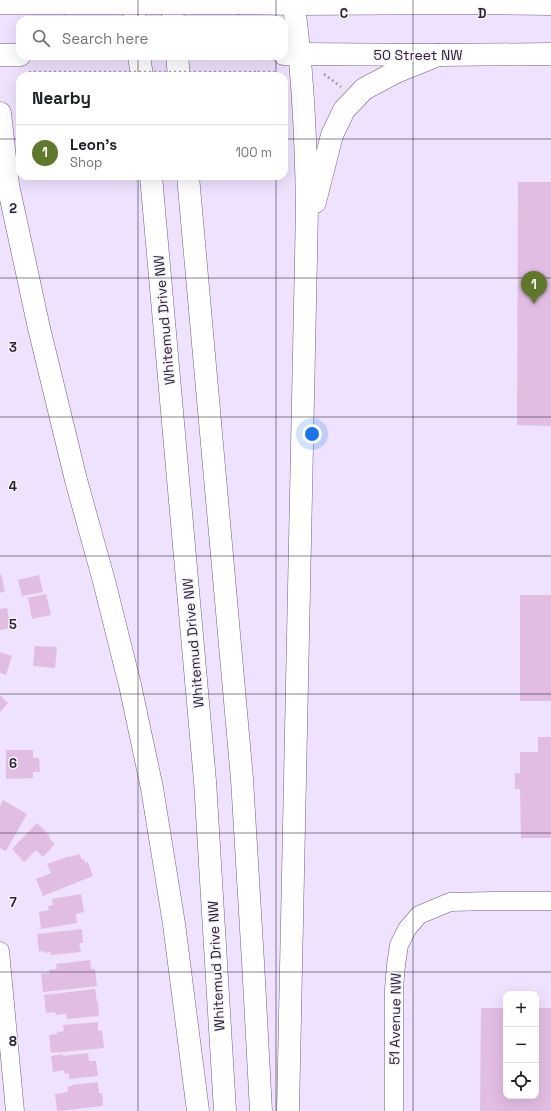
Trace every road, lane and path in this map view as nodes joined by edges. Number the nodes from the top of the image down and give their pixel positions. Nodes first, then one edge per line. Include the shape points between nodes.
1 (133, 0) edge
2 (172, 0) edge
3 (469, 1) edge
4 (294, 2) edge
5 (0, 3) edge
6 (551, 4) edge
7 (135, 16) edge
8 (174, 16) edge
9 (544, 52) edge
10 (0, 55) edge
11 (438, 55) junction
12 (140, 60) edge
13 (177, 60) edge
14 (289, 60) edge
15 (24, 64) edge
16 (142, 72) edge
17 (179, 72) edge
18 (322, 73) dead end
19 (343, 88) dead end
20 (0, 113) edge
21 (151, 180) edge
22 (188, 180) edge
23 (0, 219) edge
24 (306, 242) junction
25 (39, 328) junction
26 (551, 901) edge
27 (0, 951) edge
28 (15, 1111) edge
29 (198, 1111) edge
30 (225, 1111) edge
31 (261, 1111) edge
32 (288, 1111) edge
33 (394, 1111) edge

1 - 7 main road
2 - 8 main road
3 - 4 main road
3 - 6 main road
4 - 5 main road, bridge
4 - 14 main road
9 - 11 main road, 50 Street NW
10 - 15 main road
11 - 14 main road, 50 Street NW
11 - 24 main road via 396,72 364,89 344,110 332,135
12 - 16 main road
13 - 17 main road
14 - 15 path, bridge via 258,72 49,72
14 - 24 main road via 306,162
18 - 19 path
20 - 25 main road via 8,185
21 - 30 main road, Whitemud Drive NW via 205,781
22 - 31 main road via 242,779
23 - 25 main road
24 - 32 main road
25 - 29 main road via 130,685 152,788 174,924
26 - 33 street, 51 Avenue NW via 450,902 419,915 407,929 399,945 394,989
27 - 28 street

